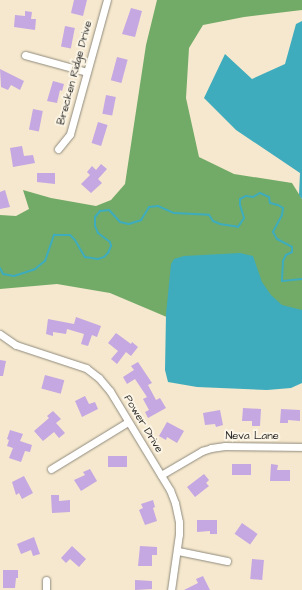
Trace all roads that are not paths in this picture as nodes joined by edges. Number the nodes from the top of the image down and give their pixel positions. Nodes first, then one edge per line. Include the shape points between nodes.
1 (107, 0) edge
2 (25, 55) dead end
3 (87, 72) junction
4 (58, 149) dead end
5 (0, 334) edge
6 (128, 422) junction
7 (302, 447) edge
8 (51, 469) dead end
9 (160, 475) junction
10 (178, 551) junction
11 (227, 561) dead end
12 (46, 580) dead end
13 (46, 590) edge
14 (171, 590) edge

1 - 3 street, Brecken Ridge Drive
2 - 3 street
3 - 4 street, Brecken Ridge Drive via 70,134
5 - 6 street, Power Drive via 16,345 86,368 110,391
6 - 8 street
6 - 9 street, Power Drive
7 - 9 street, Neva Lane via 212,448
9 - 10 street, Power Drive via 170,490 177,511
10 - 11 street
10 - 14 street, Power Drive
12 - 13 street

